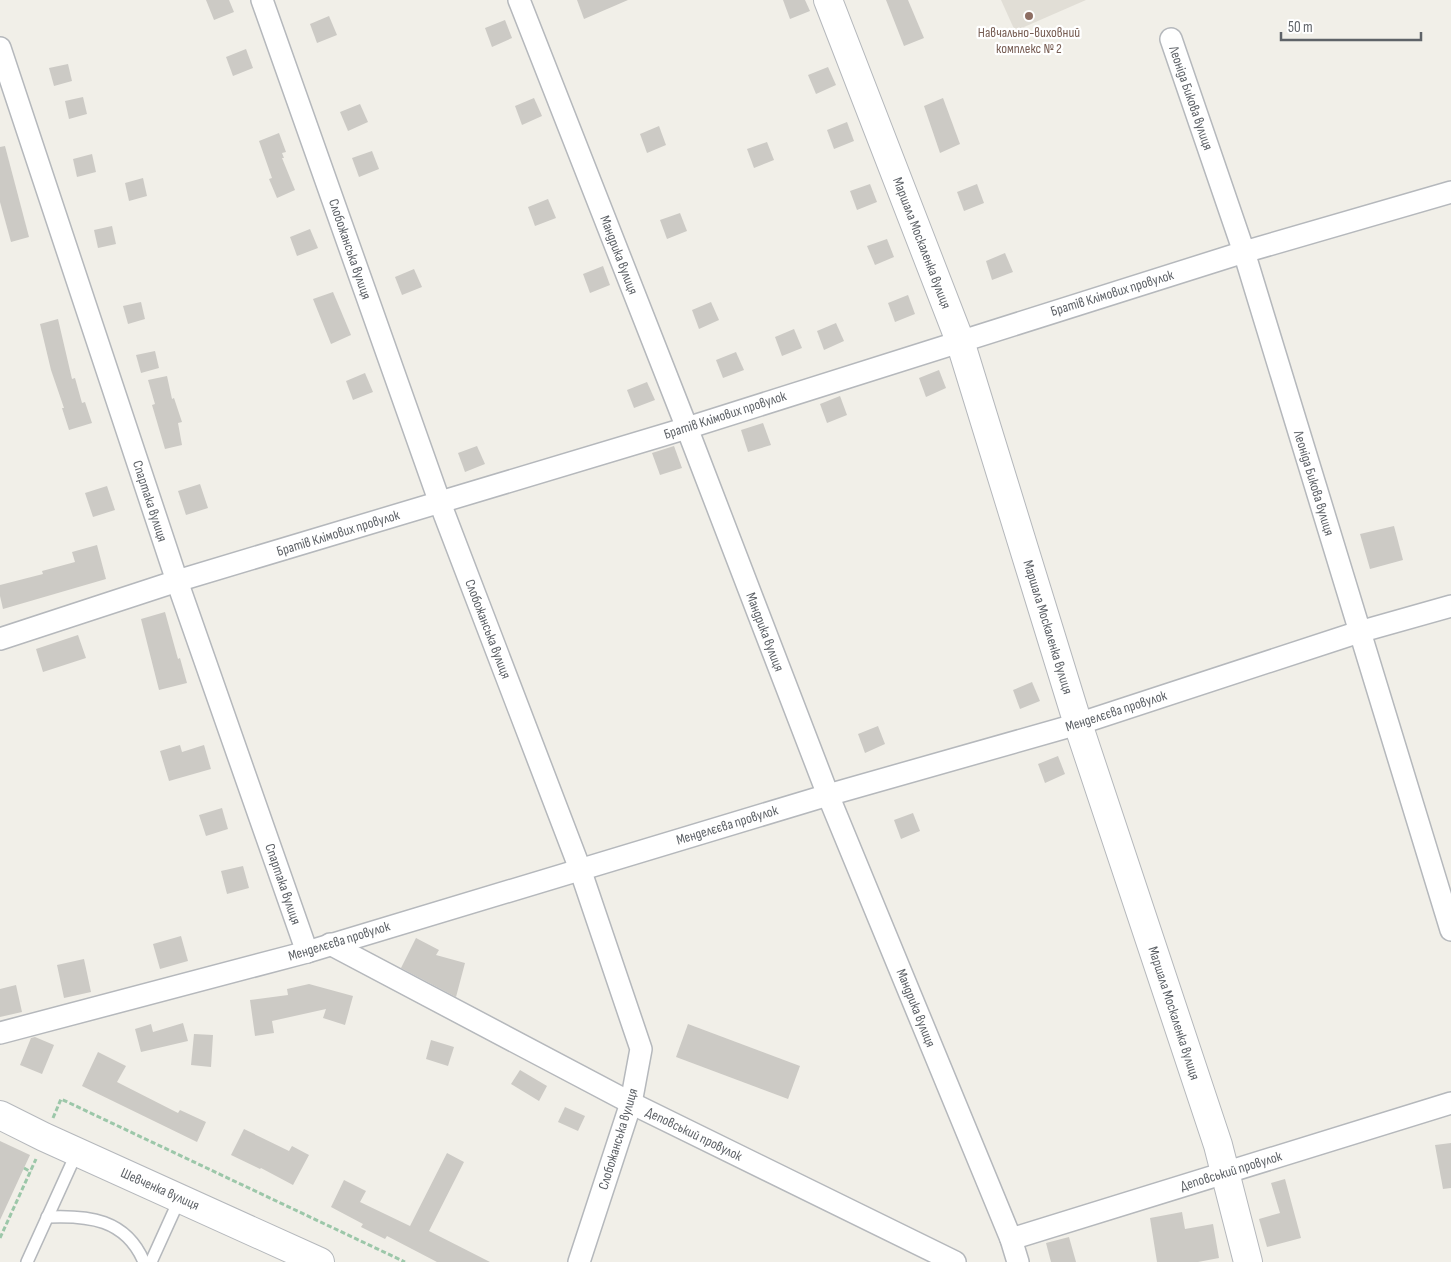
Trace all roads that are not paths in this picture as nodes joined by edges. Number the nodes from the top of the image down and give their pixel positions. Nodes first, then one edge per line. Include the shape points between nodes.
1 (262, 0) edge
2 (519, 0) edge
3 (828, 0) edge
4 (1171, 39) dead end
5 (0, 48) edge
6 (1451, 192) edge
7 (1244, 252) junction
8 (960, 340) junction
9 (687, 428) junction
10 (440, 503) junction
11 (177, 581) junction
12 (1451, 606) edge
13 (1359, 632) junction
14 (0, 639) edge
15 (1078, 724) junction
16 (828, 795) junction
17 (580, 869) junction
18 (1451, 930) edge
19 (330, 944) junction
20 (306, 952) junction
21 (0, 1033) edge
22 (1451, 1102) edge
23 (631, 1103) junction
24 (0, 1115) edge
25 (77, 1152) junction
26 (1226, 1172) junction
27 (180, 1198) junction
28 (47, 1217) junction
29 (1010, 1239) junction
30 (304, 1259) edge
31 (26, 1262) edge
32 (144, 1262) edge
33 (151, 1262) edge
34 (579, 1262) edge
35 (956, 1262) edge
36 (1018, 1262) edge
37 (1248, 1262) edge

1 - 10 street, Слобожанська вулиця
2 - 9 street, Мандрика вулиця
3 - 8 street, Маршала Москаленка вулиця
4 - 7 street, Леоніда Бикова вулиця
5 - 11 street, Спартака вулиця
6 - 7 street, Братів Клімових провулок
7 - 8 street, Братів Клімових провулок
7 - 13 street, Леоніда Бикова вулиця
8 - 9 street, Братів Клімових провулок
8 - 15 street, Маршала Москаленка вулиця
9 - 10 street, Братів Клімових провулок
9 - 16 street, Мандрика вулиця
10 - 11 street, Братів Клімових провулок
10 - 17 street, Слобожанська вулиця
11 - 14 street, Братів Клімових провулок
11 - 20 street, Спартака вулиця
12 - 13 street, Менделєєва провулок
13 - 15 street, Менделєєва провулок
13 - 18 street, Леоніда Бикова вулиця
15 - 16 street, Менделєєва провулок
15 - 26 street, Маршала Москаленка вулиця
16 - 17 street, Менделєєва провулок
16 - 29 street, Мандрика вулиця
17 - 19 street, Менделєєва провулок
17 - 23 street, Слобожанська вулиця via 641,1049
19 - 20 street, Менделєєва провулок
19 - 23 street, Деповський провулок
20 - 21 street, Менделєєва провулок
22 - 26 street, Деповський провулок
23 - 34 street, Слобожанська вулиця
23 - 35 street, Деповський провулок
24 - 25 street, Шевченка вулиця
25 - 27 street, Шевченка вулиця
25 - 28 lane
26 - 29 street, Деповський провулок
26 - 37 street, Маршала Москаленка вулиця
27 - 30 street, Шевченка вулиця
27 - 33 lane
28 - 31 lane
28 - 32 lane via 88,1217 107,1224 130,1239
29 - 36 street, Мандрика вулиця

